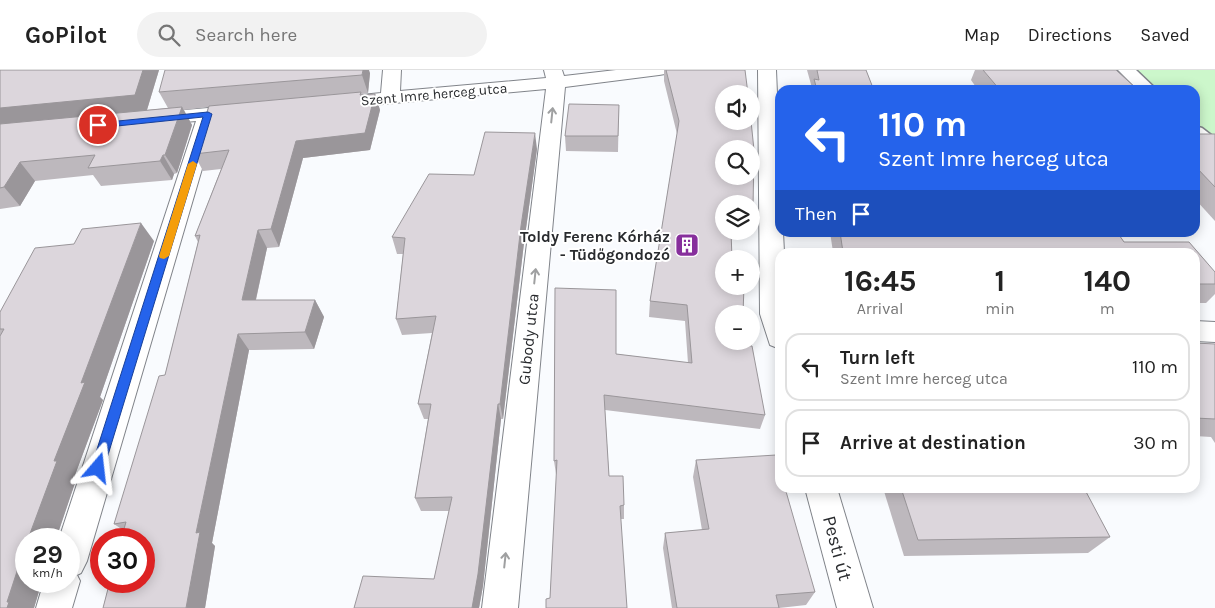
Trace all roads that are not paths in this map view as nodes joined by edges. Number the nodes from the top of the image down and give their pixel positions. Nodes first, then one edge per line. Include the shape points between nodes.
1 (392, 70) edge
2 (659, 70) edge
3 (767, 70) edge
4 (1126, 70) edge
5 (554, 77) edge
6 (1142, 85) edge
7 (390, 98) junction
8 (323, 104) edge
9 (256, 110) edge
10 (208, 114) junction
11 (137, 121) edge
12 (775, 254) edge
13 (1200, 331) edge
14 (1215, 332) edge
15 (822, 493) edge
16 (79, 528) edge
17 (58, 593) edge
18 (54, 608) edge
19 (500, 608) edge
20 (855, 608) edge

1 - 7 street
2 - 5 street, Szent Imre herceg utca
3 - 12 street
4 - 6 street
5 - 7 street, Szent Imre herceg utca
19 -> 5 street, Gubody utca
7 - 8 street, Szent Imre herceg utca
9 - 10 street
10 - 11 street via 158,110
10 - 16 street
13 - 14 street
15 - 20 street, Pesti út
17 - 18 street

